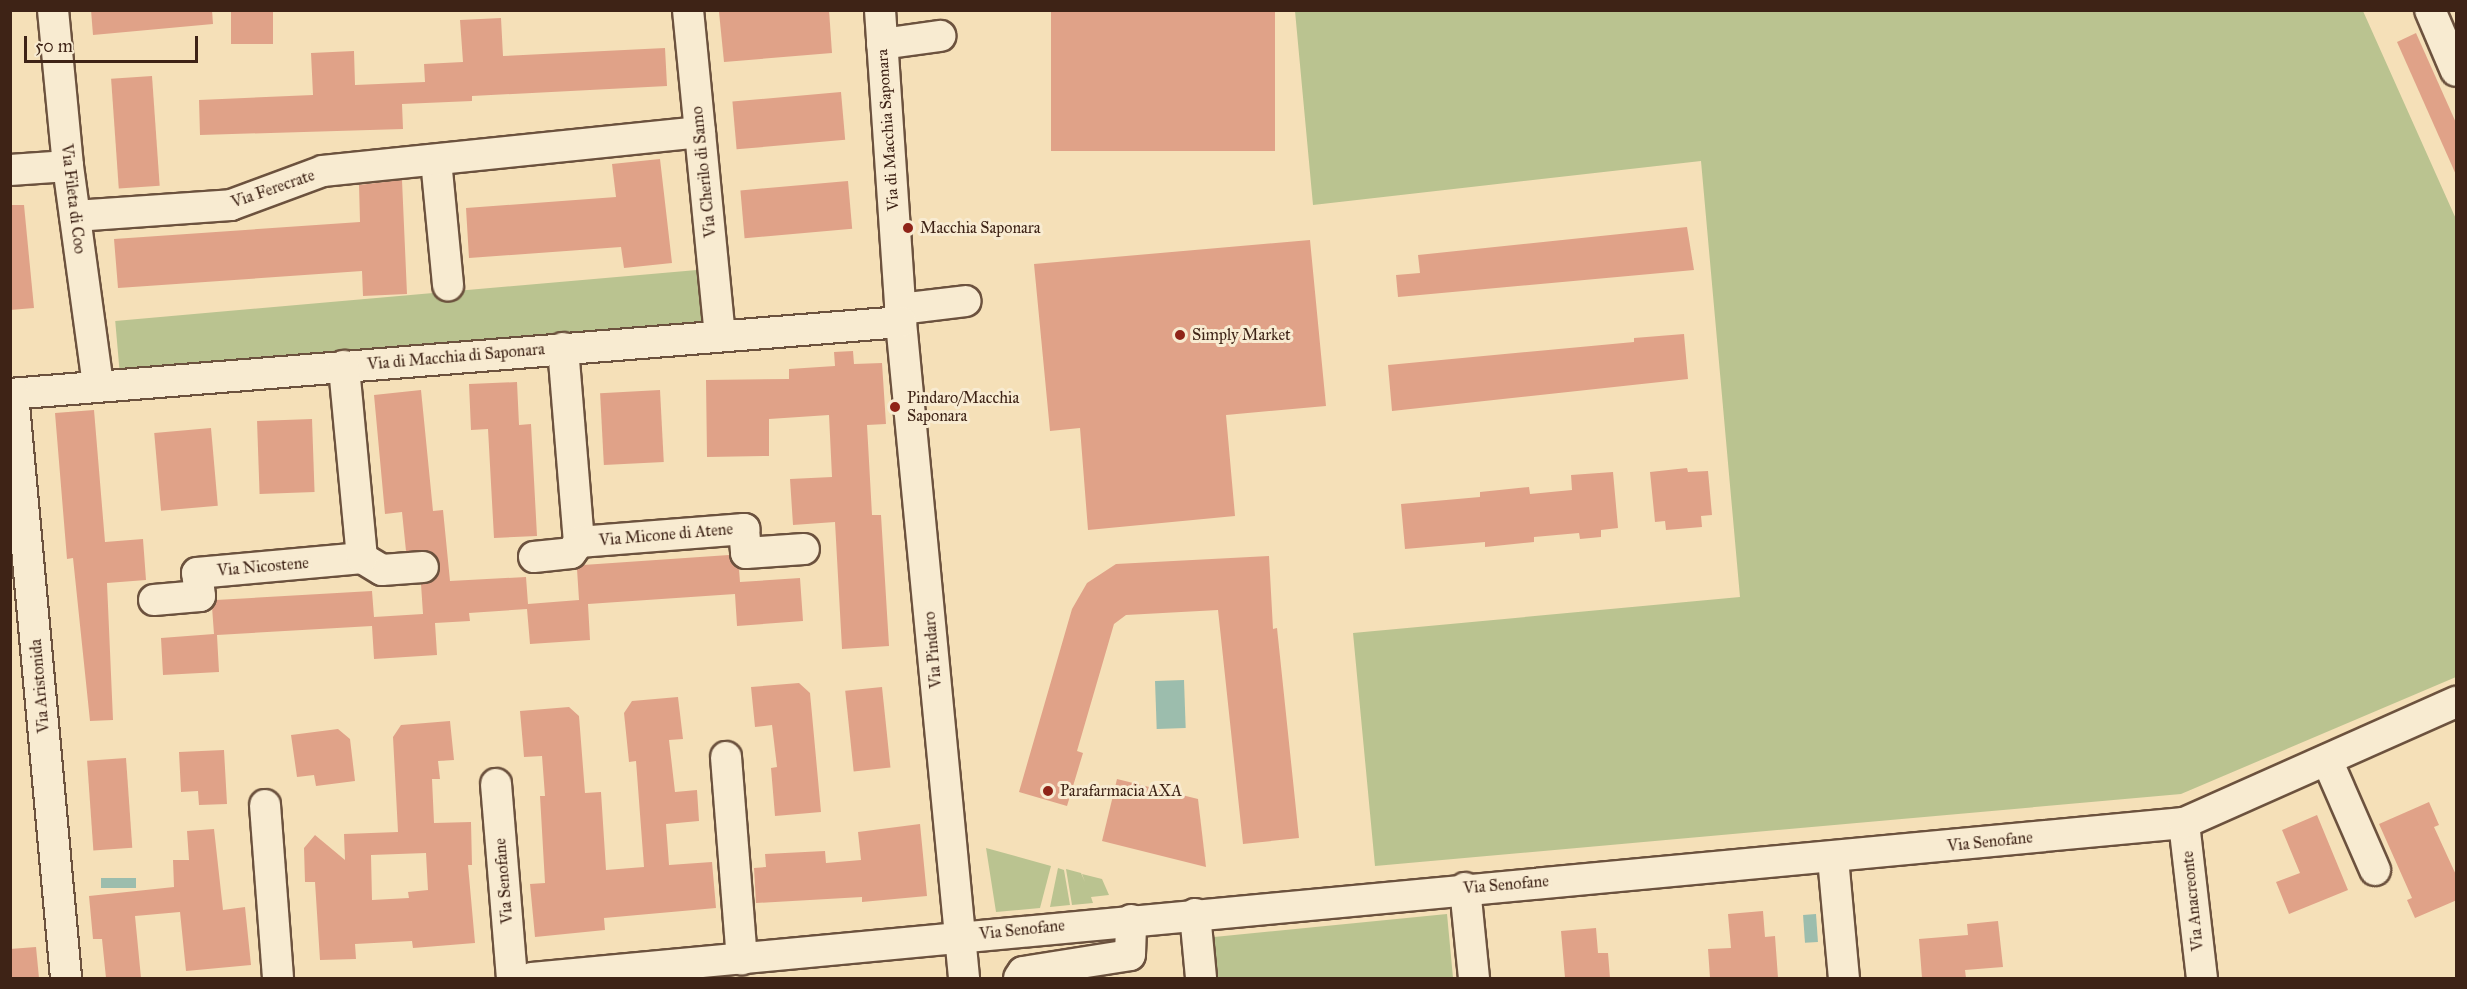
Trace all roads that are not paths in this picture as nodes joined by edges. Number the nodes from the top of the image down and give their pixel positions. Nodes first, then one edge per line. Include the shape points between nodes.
1 (53, 10) edge
2 (688, 10) edge
3 (880, 10) edge
4 (2430, 10) edge
5 (940, 36) dead end
6 (882, 44) junction
7 (2457, 71) edge
8 (700, 132) junction
9 (436, 160) junction
10 (68, 166) junction
11 (10, 170) edge
12 (75, 216) junction
13 (448, 285) dead end
14 (966, 301) dead end
15 (901, 315) junction
16 (720, 334) junction
17 (562, 348) junction
18 (344, 366) junction
19 (98, 386) junction
20 (12, 394) edge
21 (579, 542) junction
22 (804, 549) dead end
23 (534, 557) dead end
24 (362, 558) junction
25 (423, 567) dead end
26 (154, 600) dead end
27 (2457, 702) edge
28 (726, 757) dead end
29 (2327, 760) junction
30 (496, 784) dead end
31 (265, 805) dead end
32 (2184, 823) junction
33 (1833, 858) junction
34 (2375, 870) dead end
35 (1465, 888) junction
36 (1195, 914) junction
37 (1131, 920) junction
38 (960, 936) junction
39 (742, 959) junction
40 (66, 978) edge
41 (278, 978) edge
42 (512, 978) edge
43 (532, 978) edge
44 (964, 978) edge
45 (1019, 978) edge
46 (1201, 978) edge
47 (1474, 978) edge
48 (1844, 978) edge
49 (2202, 978) edge

1 - 10 street, Via Fileta di Coo
2 - 8 street, Via Cherilo di Samo
3 - 6 street, Via di Macchia Saponara
4 - 7 street
5 - 6 street
6 - 15 street, Via di Macchia Saponara
8 - 9 street, Via Ferecrate
8 - 16 street, Via Cherilo di Samo
9 - 12 street, Via Ferecrate via 323,171 231,205
9 - 13 street
10 - 11 street
10 - 12 street, Via Fileta di Coo
12 - 19 street, Via Fileta di Coo
14 - 15 street, Via di Macchia di Saponara
15 - 16 street, Via di Macchia di Saponara
15 - 38 street, Via Pindaro
16 - 17 street, Via di Macchia di Saponara
17 - 18 street, Via di Macchia di Saponara
17 - 21 street, Via Micone di Atene
18 - 19 street, Via di Macchia di Saponara
18 - 24 street
19 - 20 street, Via di Macchia di Saponara
20 - 40 street, Via Aristonida
21 - 22 street, Via Micone di Atene via 744,529 746,553
21 - 23 street, Via Micone di Atene via 571,553
24 - 25 street, Via Nicostene via 382,570
24 - 26 street, Via Nicostene via 198,573 200,596
27 - 29 street, Via Senofane
28 - 39 street
29 - 32 street, Via Senofane
29 - 34 street
30 - 42 street, Via Senofane
31 - 41 street
32 - 33 street, Via Senofane
32 - 49 street, Via Anacreonte
33 - 35 street, Via Senofane
33 - 48 street
35 - 36 street, Via Senofane
35 - 47 street
36 - 37 street, Via Senofane
36 - 46 street
37 - 38 street, Via Senofane
37 - 45 street via 1130,955 1023,972
38 - 39 street, Via Senofane
38 - 44 street, Via Pindaro
39 - 43 street, Via Senofane

